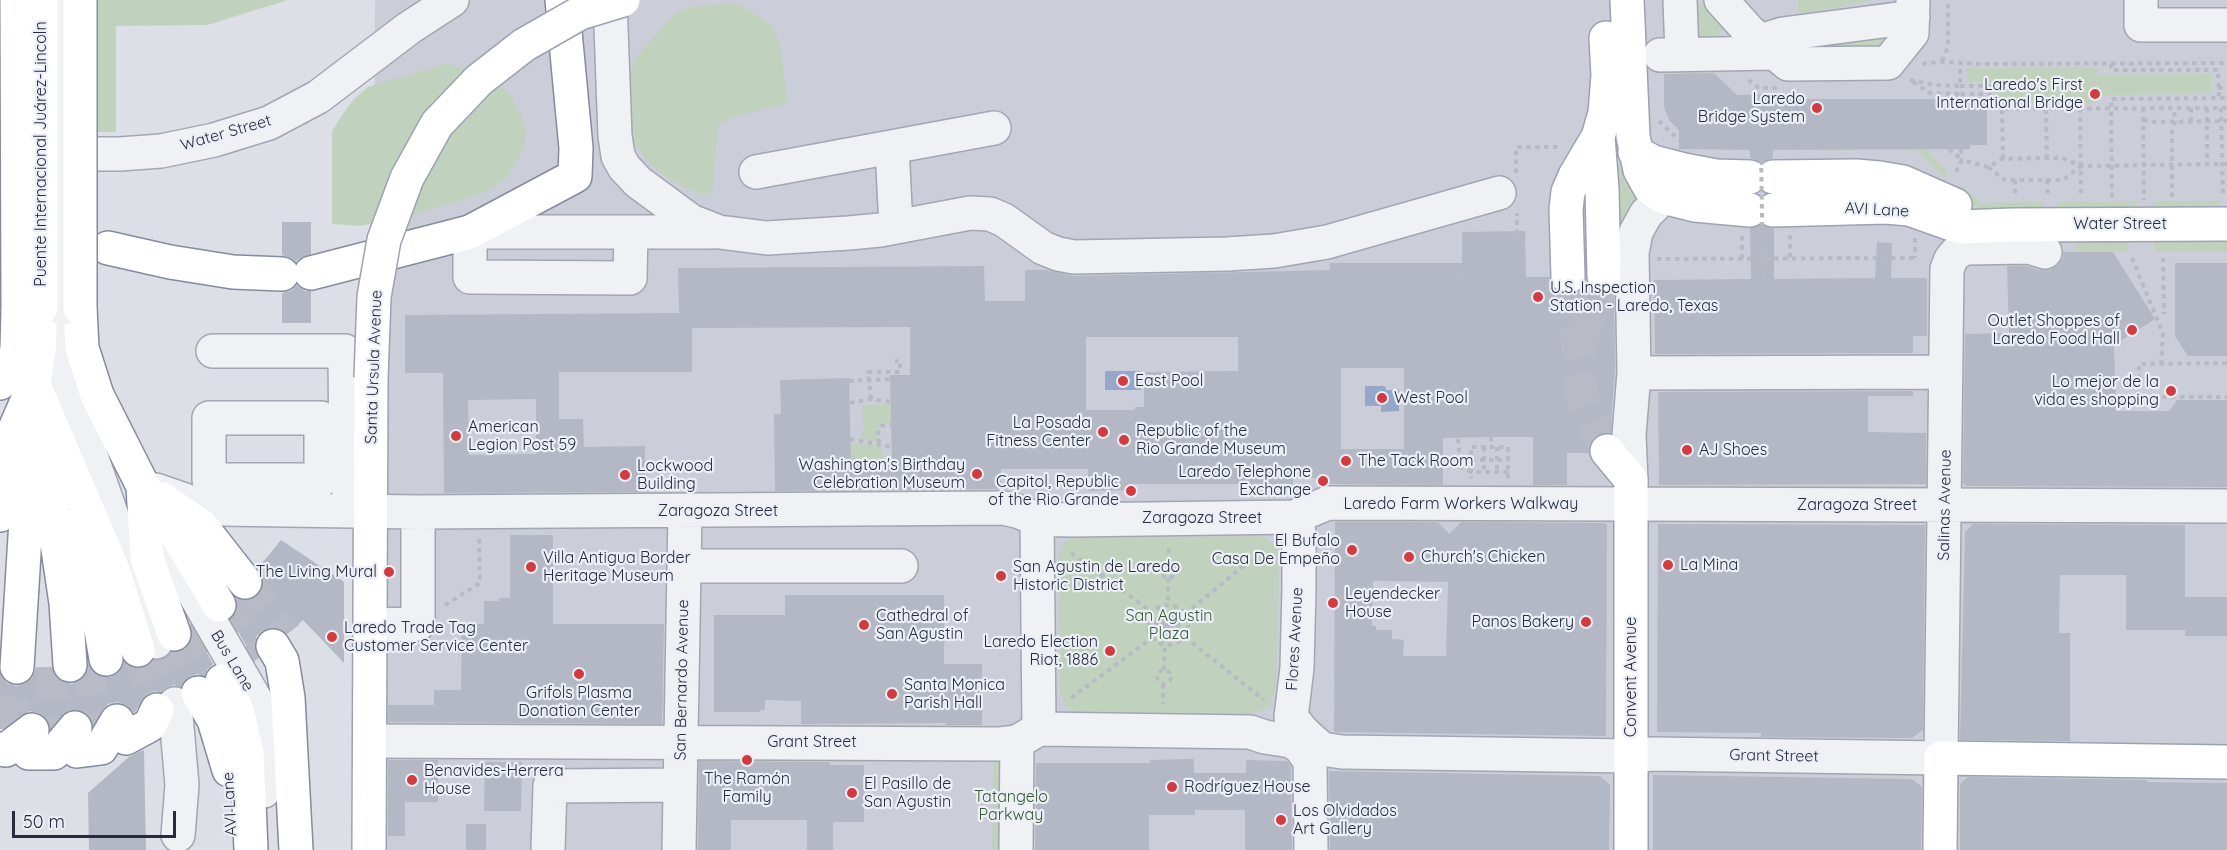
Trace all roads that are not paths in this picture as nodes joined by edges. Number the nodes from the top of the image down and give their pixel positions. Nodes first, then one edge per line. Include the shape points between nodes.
1 (17, 0) edge
2 (41, 0) edge
3 (62, 0) edge
4 (80, 0) edge
5 (452, 0) edge
6 (562, 0) edge
7 (610, 0) edge
8 (623, 0) edge
9 (1605, 0) edge
10 (1627, 0) edge
11 (1680, 0) edge
12 (1721, 0) edge
13 (2141, 0) edge
14 (1913, 8) edge
15 (2227, 25) edge
16 (1767, 47) junction
17 (994, 128) dead end
18 (1634, 144) junction
19 (892, 147) junction
20 (0, 154) edge
21 (756, 172) dead end
22 (1511, 193) road end
23 (1663, 197) junction
24 (2225, 210) edge
25 (2014, 212) junction
26 (896, 227) junction
27 (1960, 227) junction
28 (470, 232) junction
29 (631, 232) junction
30 (719, 232) junction
31 (108, 248) dead end
32 (2044, 252) dead end
33 (1951, 259) junction
34 (1577, 277) tunnel mouth
35 (50, 308) junction
36 (213, 351) dead end
37 (371, 356) junction
38 (1946, 372) junction
39 (1634, 373) junction
40 (0, 383) edge
41 (34, 385) junction
42 (0, 443) edge
43 (1607, 451) tunnel mouth
44 (0, 463) edge
45 (143, 486) junction
46 (0, 489) edge
47 (1631, 493) junction
48 (348, 496) junction
49 (1945, 505) junction
50 (2227, 506) edge
51 (685, 511) junction
52 (418, 512) junction
53 (0, 515) edge
54 (1294, 517) junction
55 (1037, 519) junction
56 (684, 566) junction
57 (901, 566) dead end
58 (0, 568) edge
59 (232, 593) tunnel mouth
60 (370, 625) junction
61 (96, 654) edge
62 (1291, 717) junction
63 (88, 729) edge
64 (1250, 732) junction
65 (1028, 735) junction
66 (370, 741) junction
67 (681, 741) junction
68 (1314, 752) junction
69 (1631, 756) junction
70 (1941, 758) junction
71 (2227, 762) edge
72 (680, 784) junction
73 (178, 835) dead end
74 (232, 850) edge
75 (251, 850) edge
76 (265, 850) edge
77 (280, 850) edge
78 (296, 850) edge
79 (369, 850) edge
80 (548, 850) edge
81 (678, 850) edge
82 (1016, 850) edge
83 (1311, 850) edge
84 (1630, 850) edge
85 (1940, 850) edge

1 - 35 main road, bridge
2 - 35 main road, Puente Internacional Juárez-Lincoln, bridge
3 - 35 street, bridge
4 - 35 main road, bridge
5 - 20 street, Water Street via 318,97 270,123 161,151
6 - 28 main road via 576,148 575,176
7 - 30 street via 618,156 638,182 691,221
8 - 37 main road, Santa Ursula Avenue, bridge via 580,13 524,45 478,80 437,124 407,178 384,240 374,297
9 - 34 main road via 1605,113 1585,142 1566,208
10 - 18 main road
11 - 16 street via 1671,55
12 - 16 street
13 - 15 street via 2141,25
14 - 16 street via 1783,34
14 - 16 street via 1912,33 1888,63 1788,64
17 - 19 street
18 - 23 main road via 1640,170 1650,188
18 - 25 main road via 1653,162 1716,176 1761,168 1856,176 1903,182 1975,214
19 - 21 street
19 - 26 street
22 - 26 street via 1327,242 1227,254 1074,257 1043,249 990,214 970,213
23 - 27 main road, AVI Lane via 1764,220 1886,207 1909,209
23 - 39 street, Convent Avenue via 1646,214 1636,232 1632,253
24 - 25 main road, Water Street
25 - 27 main road, AVI Lane
26 - 30 street via 766,238
27 - 33 street, Salinas Avenue
28 - 29 street
28 - 29 street via 470,277 619,278 630,278
28 - 31 main road via 297,273 233,272
29 - 30 street
32 - 33 street via 2029,247 1973,248 1956,253
33 - 38 street, Salinas Avenue via 1947,269
35 - 40 main road via 17,349 12,368
35 - 41 main road
35 - 45 main road via 82,348 97,395
35 - 61 street via 68,390
36 - 37 street
37 - 48 main road, Santa Ursula Avenue
38 - 39 street
38 - 49 street, Salinas Avenue
39 - 47 street, Convent Avenue via 1629,435
41 - 42 main road
41 - 44 main road
41 - 46 main road
41 - 53 main road
41 - 58 main road
41 - 61 main road via 95,596
41 - 61 main road via 51,603
41 - 61 main road via 9,598
43 - 47 main road
45 - 48 street, Zaragoza Street via 220,509
45 - 59 main road via 177,535
45 - 61 main road via 158,553
45 - 76 street, Bus Lane via 167,546 258,704 262,724
47 - 49 street, Zaragoza Street
47 - 54 street, Laredo Farm Workers Walkway via 1503,491 1476,485 1328,503
47 - 69 main road, Convent Avenue
48 - 52 street, Zaragoza Street
48 - 60 main road, Santa Ursula Avenue
49 - 50 street, Zaragoza Street
49 - 70 street, Salinas Avenue
51 - 52 street, Zaragoza Street
51 - 55 street, Zaragoza Street via 1003,508
51 - 56 street, San Bernardo Avenue
52 - 60 street via 418,624
54 - 55 street, Zaragoza Street
54 - 62 street, Flores Avenue via 1299,532 1297,668
55 - 65 street
56 - 57 street
56 - 67 street, San Bernardo Avenue
60 - 66 main road, Santa Ursula Avenue
62 - 64 street, Grant Street
62 - 68 street
63 - 73 street via 182,785
63 - 74 main road, AVI Lane via 214,720 232,785
63 - 75 main road via 237,711 246,753
64 - 65 street, Grant Street
64 - 68 street, Grant Street via 1292,741
65 - 67 street, Grant Street via 1000,744
65 - 82 street
66 - 67 street, Grant Street
66 - 79 main road, Santa Ursula Avenue
67 - 72 street, San Bernardo Avenue
68 - 69 street, Grant Street
68 - 83 street
69 - 70 street, Grant Street
69 - 84 main road, Convent Avenue
70 - 71 main road, Grant Street
70 - 85 main road, Salinas Avenue
72 - 80 street via 550,786
72 - 81 street, San Bernardo Avenue
77 - 78 main road via 280,753 270,687 272,647 282,661 288,698

